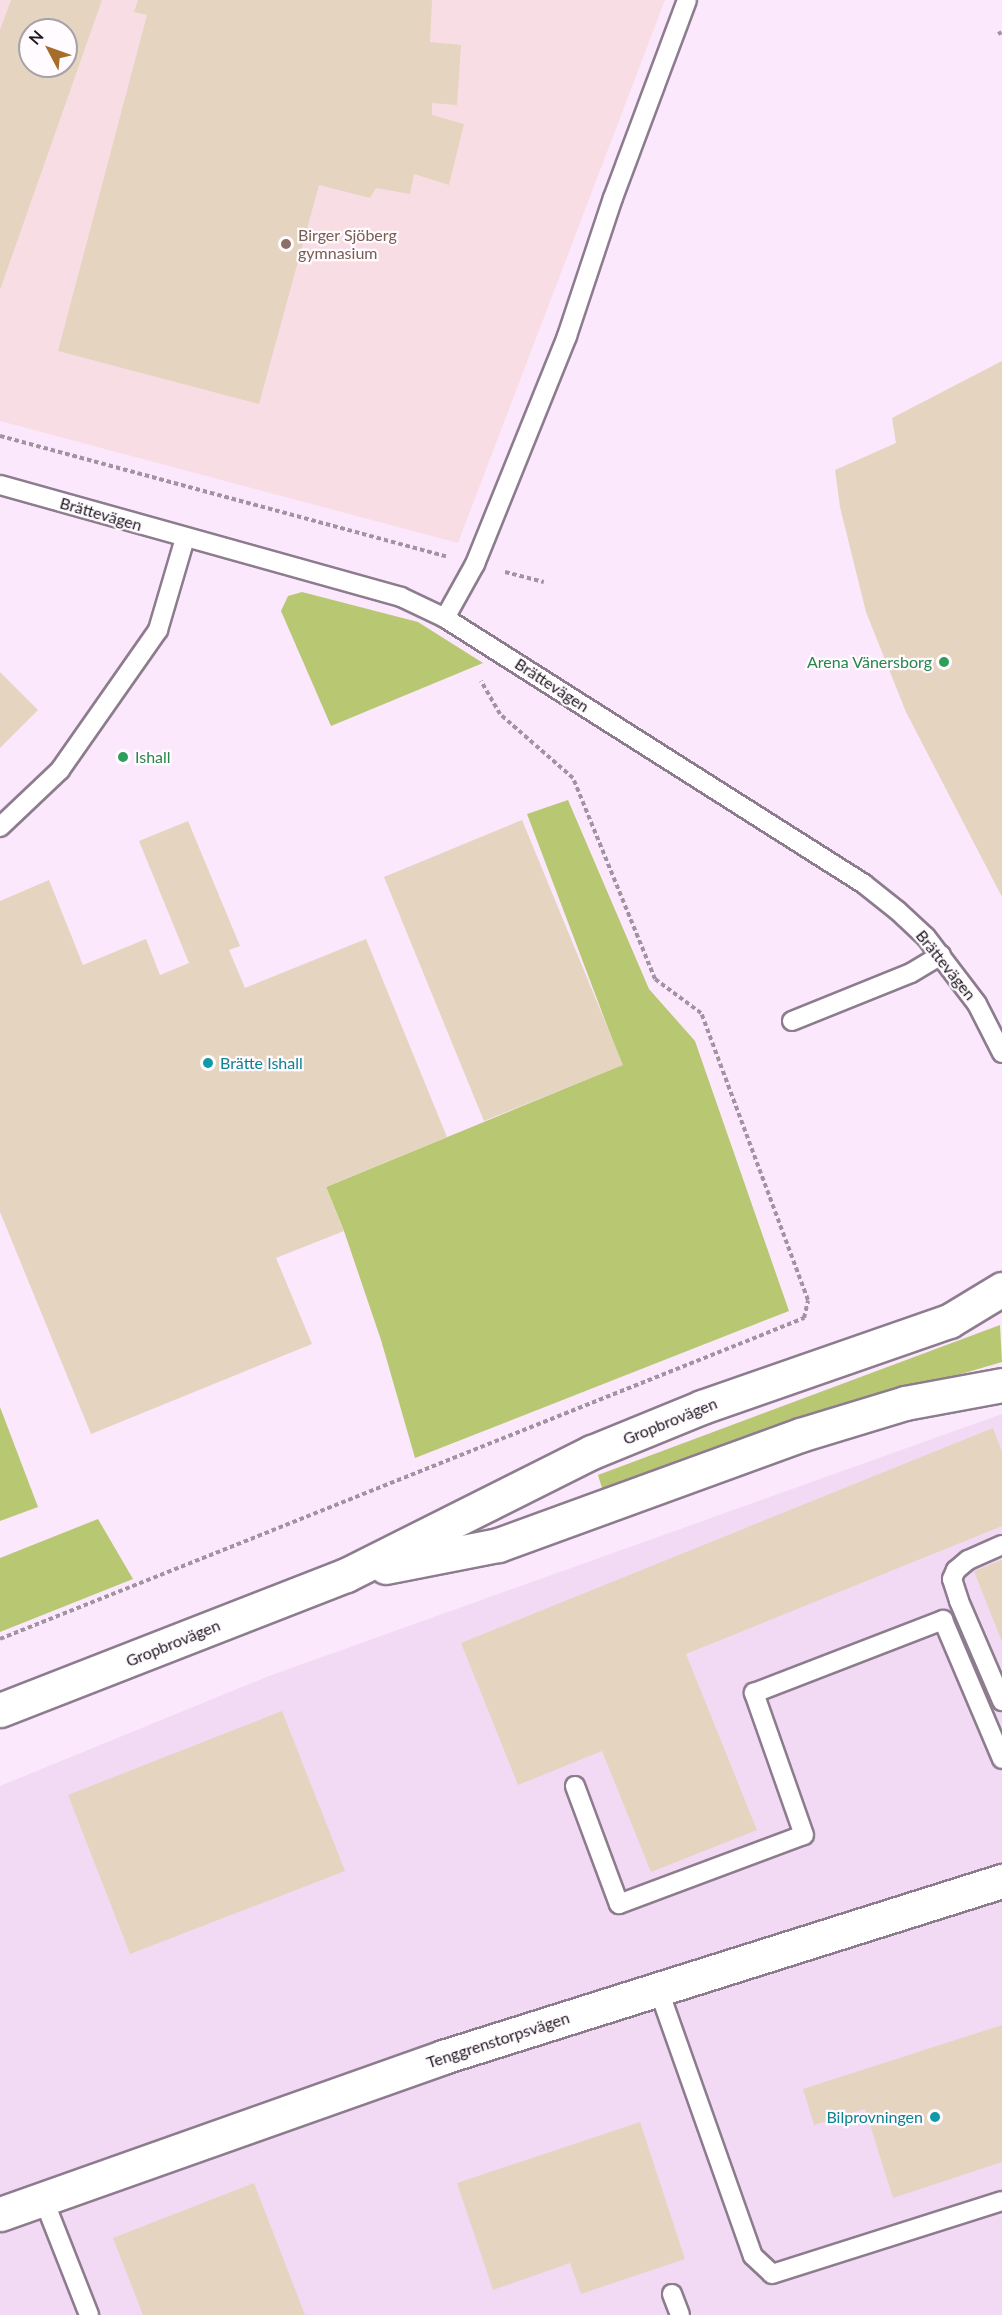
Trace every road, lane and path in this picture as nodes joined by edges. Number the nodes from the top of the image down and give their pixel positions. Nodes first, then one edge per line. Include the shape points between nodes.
1 (687, 0) edge
2 (0, 436) edge
3 (0, 485) edge
4 (185, 538) junction
5 (475, 564) junction
6 (544, 582) dead end
7 (445, 618) junction
8 (481, 681) dead end
9 (0, 827) edge
10 (940, 955) junction
11 (792, 1021) dead end
12 (1000, 1043) edge
13 (1002, 1290) edge
14 (1002, 1385) edge
15 (1002, 1545) edge
16 (346, 1575) junction
17 (0, 1639) edge
18 (1002, 1701) edge
19 (0, 1710) edge
20 (1002, 1759) edge
21 (575, 1786) dead end
22 (1002, 1881) edge
23 (658, 1988) junction
24 (43, 2198) junction
25 (1002, 2201) edge
26 (0, 2214) edge
27 (672, 2294) dead end
28 (89, 2315) edge
29 (680, 2315) edge

1 - 5 lane via 613,198 567,336
2 - 5 path
3 - 4 lane, Brättevägen
4 - 7 lane, Brättevägen via 401,597
4 - 9 lane via 158,630 60,770
5 - 6 path
5 - 7 lane
7 - 10 lane, Brättevägen via 864,884 898,911
8 - 17 path via 500,714 573,778 655,979 700,1013 808,1300 804,1318
10 - 11 lane via 911,974
10 - 12 lane, Brättevägen
13 - 16 street, Gropbrovägen via 949,1321 702,1407 592,1452
14 - 16 street, Gropbrovägen via 905,1403 800,1435 498,1545
15 - 18 lane via 968,1560 952,1579
16 - 19 street, Gropbrovägen
20 - 21 lane via 943,1620 754,1693 804,1835 619,1904
22 - 23 street, Tenggrenstorpsvägen
23 - 24 street, Tenggrenstorpsvägen via 433,2061
23 - 25 lane via 753,2256 772,2274
24 - 26 street, Tenggrenstorpsvägen
24 - 28 lane
27 - 29 lane

